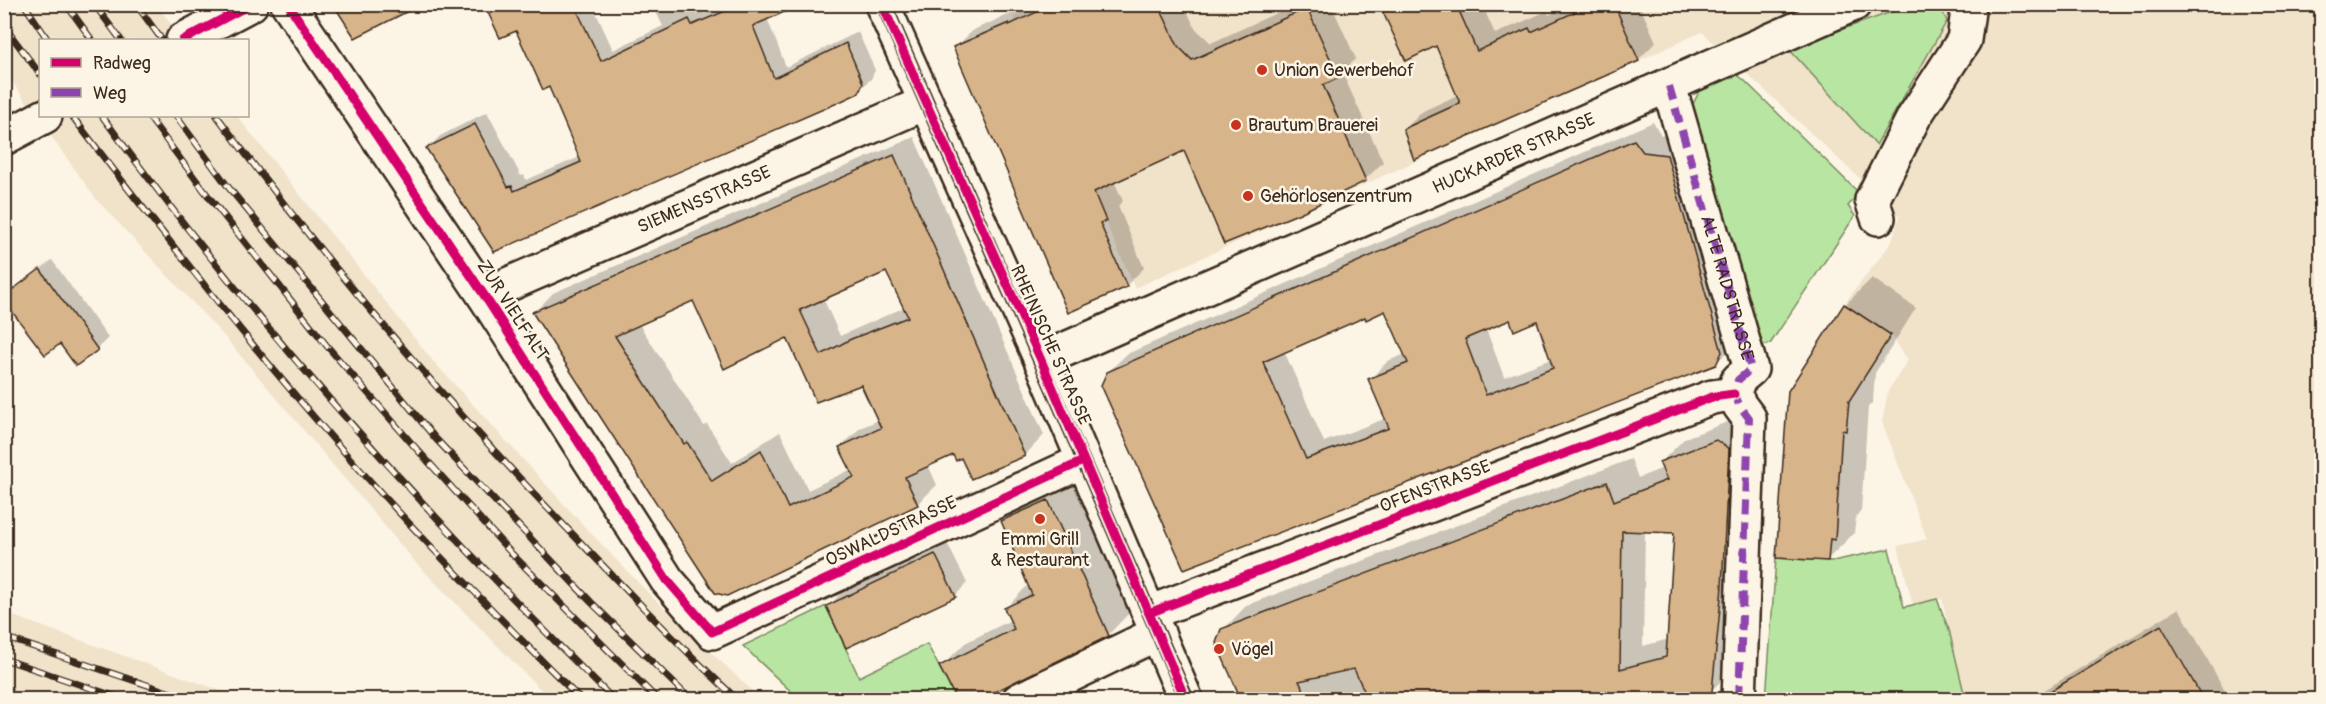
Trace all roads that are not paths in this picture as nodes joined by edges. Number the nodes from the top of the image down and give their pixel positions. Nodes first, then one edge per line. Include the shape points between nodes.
1 (288, 4) edge
2 (882, 4) edge
3 (1854, 4) edge
4 (1969, 4) edge
5 (239, 10) edge
6 (185, 39) edge
7 (1669, 86) junction
8 (925, 103) junction
9 (43, 117) edge
10 (4, 138) edge
11 (1878, 218) dead end
12 (484, 295) junction
13 (1041, 360) junction
14 (1734, 393) junction
15 (1083, 461) junction
16 (1153, 623) junction
17 (712, 632) joint
18 (1019, 699) edge
19 (1186, 699) edge
20 (1739, 699) edge

1 - 12 street, ZUR VIELFALT
2 - 8 street, RHEINISCHE STRASSE
3 - 7 street, HUCKARDER STRASSE
4 - 11 street via 1964,40 1914,117 1872,200
5 - 6 street
7 - 13 street, HUCKARDER STRASSE
7 - 14 street, ALTE RADSTRASSE via 1752,369 1738,380
8 - 12 street, SIEMENSSTRASSE
8 - 13 street, RHEINISCHE STRASSE
9 - 10 street
12 - 17 street, ZUR VIELFALT via 667,580
13 - 15 street, RHEINISCHE STRASSE
14 - 16 street, OFENSTRASSE via 1712,397
14 - 20 street via 1749,418
15 - 16 street, RHEINISCHE STRASSE
15 - 17 street, OSWALDSTRASSE
16 - 18 street, OFENSTRASSE
16 - 19 street, RHEINISCHE STRASSE

